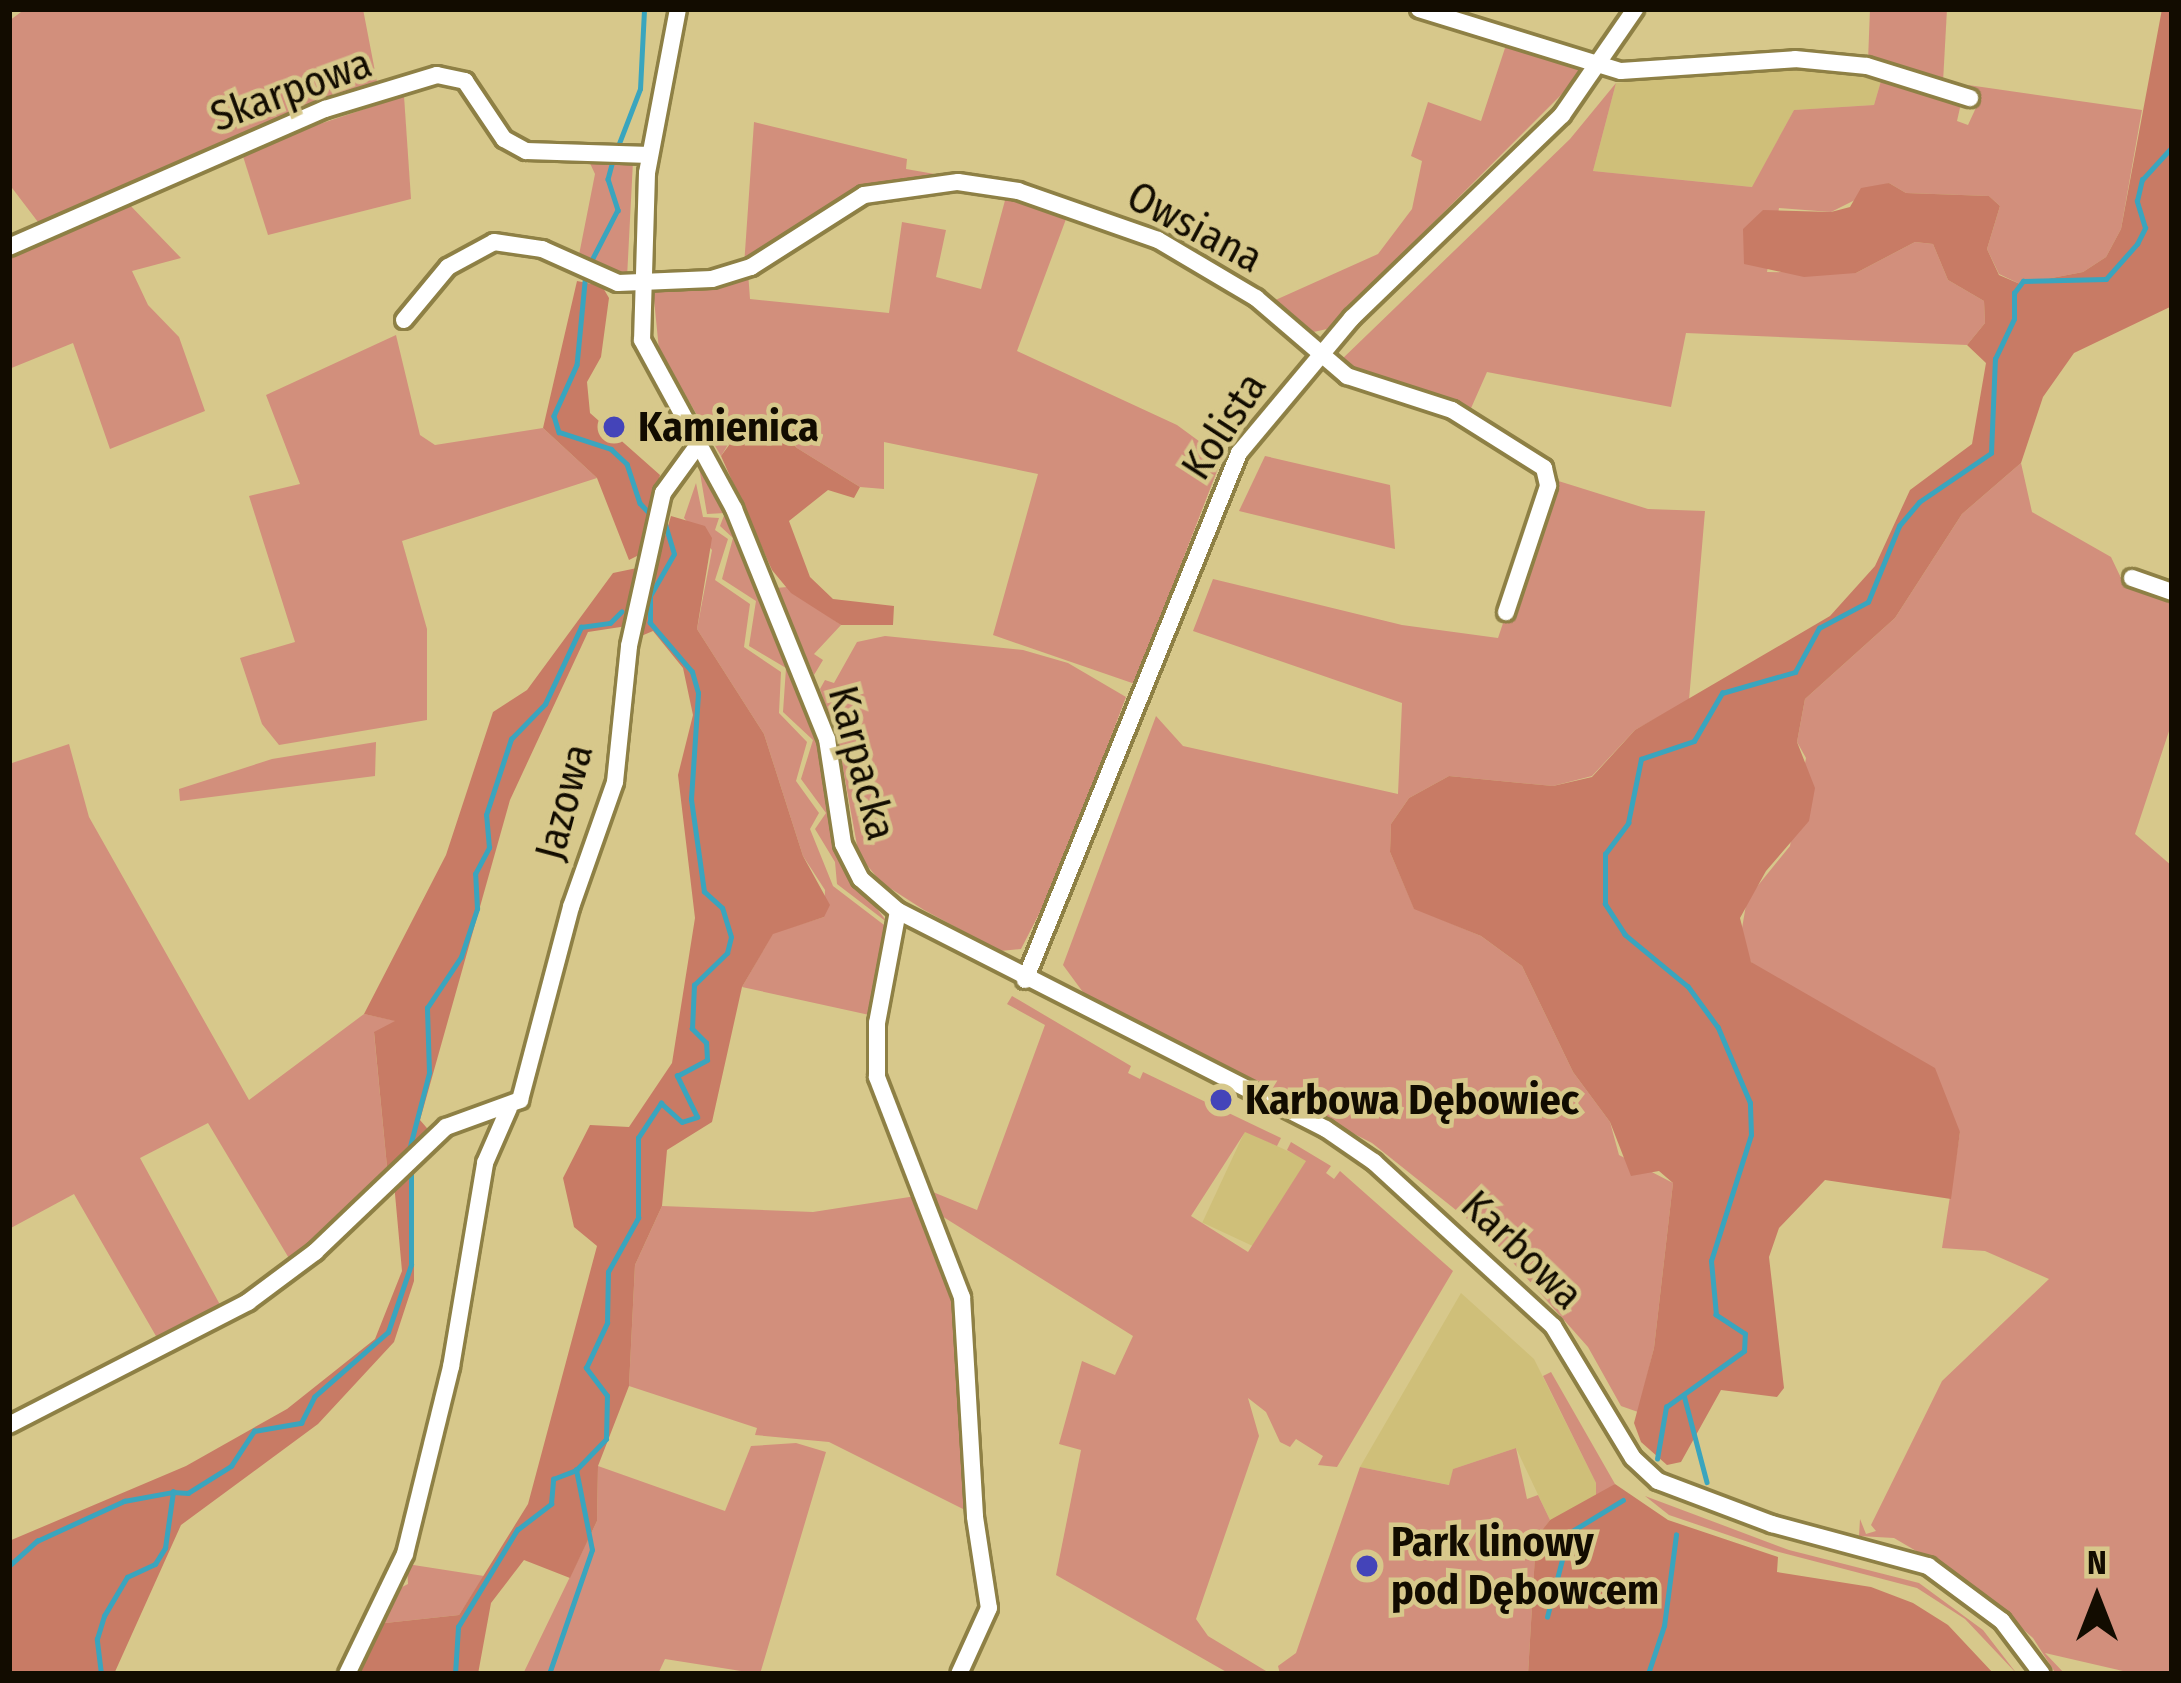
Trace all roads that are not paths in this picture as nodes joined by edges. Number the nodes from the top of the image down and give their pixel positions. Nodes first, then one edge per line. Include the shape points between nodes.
1 (678, 9) edge
2 (1419, 9) edge
3 (1635, 9) edge
4 (1604, 63) junction
5 (1970, 98) dead end
6 (650, 155) junction
7 (9, 247) edge
8 (640, 284) junction
9 (404, 320) dead end
10 (1319, 353) junction
11 (698, 445) junction
12 (2132, 578) dead end
13 (2172, 592) edge
14 (1506, 612) dead end
15 (898, 911) junction
16 (1025, 980) junction
17 (508, 1108) junction
18 (9, 1425) edge
19 (347, 1674) edge
20 (959, 1674) edge
21 (2042, 1674) edge

1 - 6 street, Karpacka
2 - 4 street
3 - 4 street, Kolista
4 - 5 street via 1631,71 1748,60 1843,63
4 - 10 street, Kolista via 1562,115
6 - 7 street, Skarpowa via 513,146 466,81 437,75 305,117
6 - 8 street, Karpacka
8 - 9 street via 506,242 482,245 433,281
8 - 10 street, Owsiana via 734,274 864,195 958,182 1018,191 1159,240 1256,298
8 - 11 street, Karpacka via 646,357
10 - 14 street, Owsiana via 1365,385 1452,410 1544,468 1548,486
10 - 16 street, Kolista via 1239,453 1216,496
11 - 15 street, Karpacka via 734,509 827,740 850,862
11 - 17 street, Jazowa via 672,472 660,507 628,646 616,782 571,907 520,1100
12 - 13 street
15 - 16 street, Karbowa
15 - 20 street via 877,1023 878,1077 962,1297 975,1517 989,1608
16 - 21 street, Karbowa via 1312,1122 1374,1162 1553,1326 1633,1458 1658,1481 1772,1524 1928,1566 2002,1621
17 - 18 street via 446,1127 315,1252 248,1302
17 - 19 street, Jazowa via 485,1163 451,1366 405,1554

